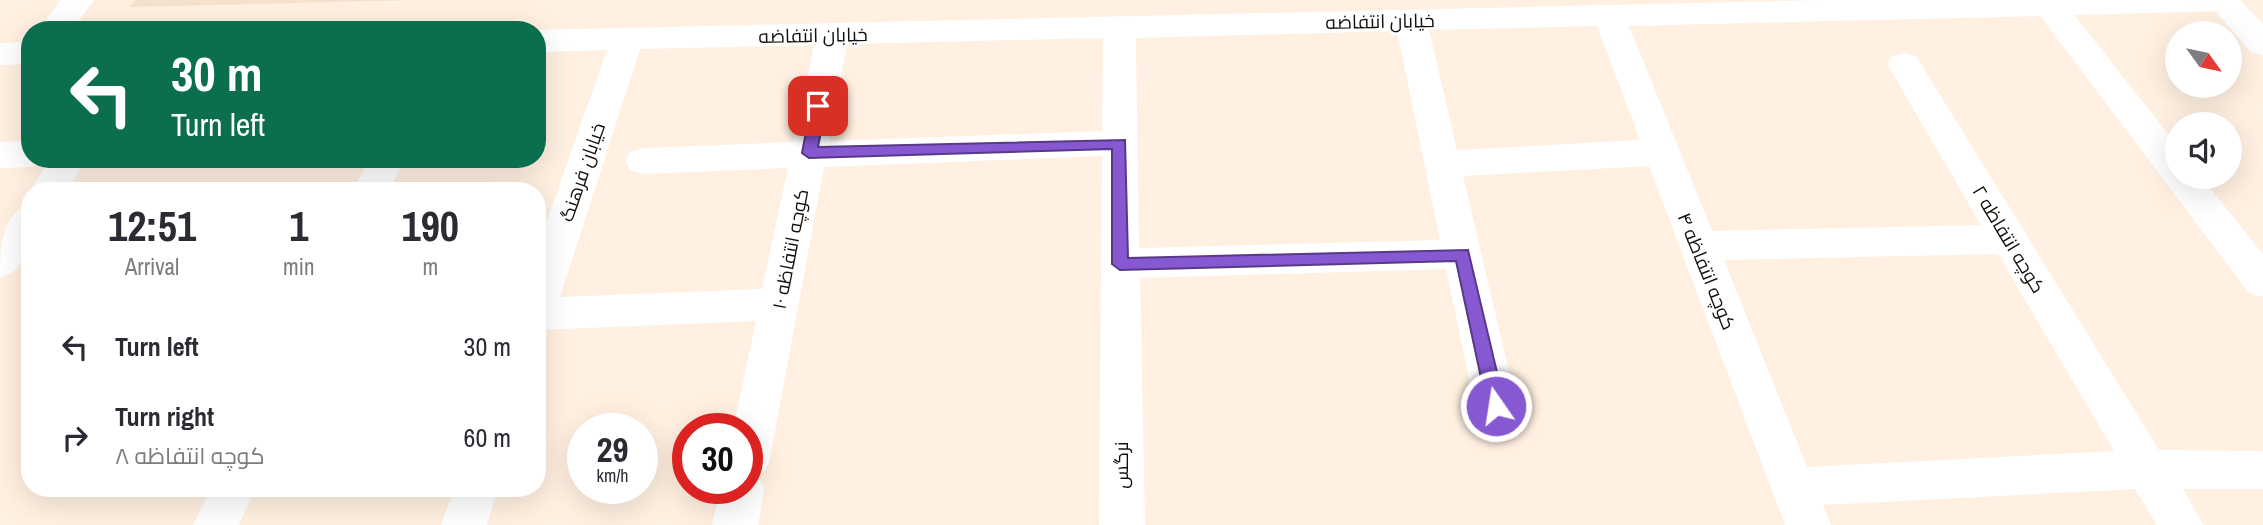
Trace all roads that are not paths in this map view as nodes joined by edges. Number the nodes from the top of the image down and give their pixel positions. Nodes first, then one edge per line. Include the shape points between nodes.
1 (78, 0) edge
2 (2222, 1) edge
3 (2047, 3) edge
4 (1622, 10) edge
5 (1192, 13) edge
6 (1400, 14) edge
7 (62, 21) edge
8 (1119, 28) junction
9 (833, 34) junction
10 (627, 39) junction
11 (546, 41) edge
12 (2263, 44) edge
13 (21, 53) edge
14 (0, 54) edge
15 (1904, 64) dead end
16 (1120, 144) junction
17 (1661, 152) junction
18 (809, 153) junction
19 (21, 154) edge
20 (0, 155) edge
21 (2165, 155) edge
22 (643, 161) dead end
23 (1443, 164) junction
24 (2190, 189) edge
25 (2009, 239) junction
26 (1697, 246) junction
27 (1462, 254) junction
28 (1120, 264) junction
29 (546, 279) edge
30 (2263, 282) edge
31 (779, 304) junction
32 (546, 314) edge
33 (1496, 406) dead end
34 (757, 413) edge
35 (2147, 469) junction
36 (2263, 470) edge
37 (229, 497) edge
38 (473, 497) edge
39 (739, 504) edge
40 (1801, 506) edge
41 (216, 525) edge
42 (464, 525) edge
43 (735, 525) edge
44 (1122, 525) edge
45 (2181, 525) edge

1 - 7 street
2 - 3 street, خیابان انتفاضه
2 - 12 street
3 - 4 street, خیابان انتفاضه
3 - 21 street
4 - 6 street, خیابان انتفاضه
4 - 17 street, کوچه انتفاظه ۴
5 - 6 street, خیابان انتفاضه
5 - 8 street, خیابان انتفاضه
6 - 23 street
8 - 9 street, خیابان انتفاضه
8 - 16 street, نرگس
9 - 10 street, خیابان انتفاضه
9 - 18 street, کوچه انتفاظه ۱۰
10 - 11 street, خیابان انتفاضه
10 - 29 street, خیابان فرهنگ
13 - 14 street
15 - 25 street, کوچه انتفاظه ۲
16 - 18 street
16 - 28 street, نرگس
17 - 23 street
17 - 26 street, کوچه انتفاظه ۴
18 - 22 street
18 - 31 street, کوچه انتفاظه ۱۰
19 - 20 street
23 - 27 street
24 - 30 street
25 - 26 street
25 - 35 street, کوچه انتفاظه ۲
26 - 40 street, کوچه انتفاظه ۴
27 - 28 street
27 - 33 street
28 - 44 street, نرگس
31 - 32 street
31 - 34 street, کوچه انتفاظه ۱۰
35 - 36 street
35 - 40 street
35 - 45 street, کوچه انتفاظه ۲
37 - 41 street
38 - 42 street
39 - 43 street

